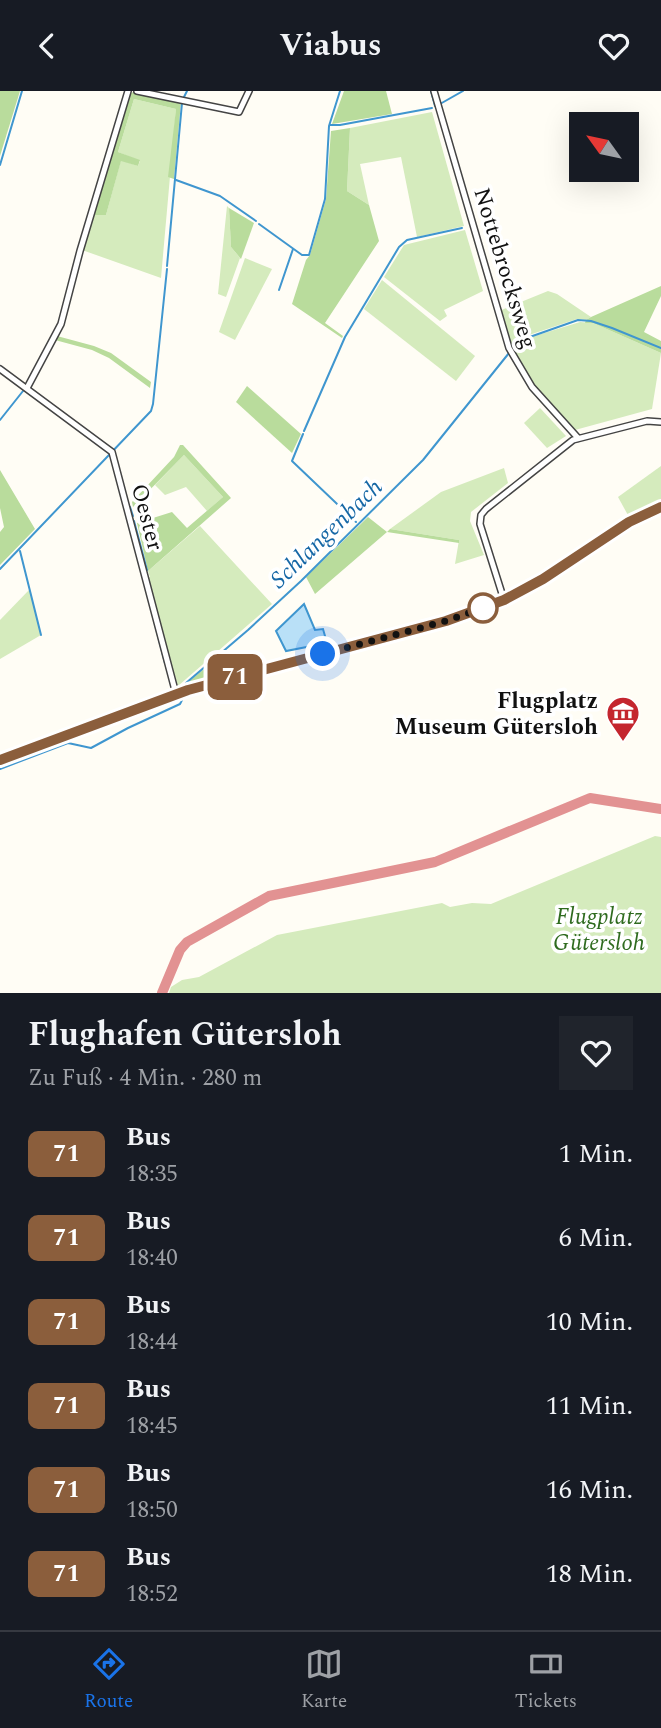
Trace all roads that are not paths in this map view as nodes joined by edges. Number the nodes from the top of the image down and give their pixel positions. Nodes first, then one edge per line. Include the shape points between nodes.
1 (128, 91) edge
2 (137, 91) edge
3 (249, 91) edge
4 (434, 91) edge
5 (0, 369) edge
6 (27, 388) junction
7 (661, 422) edge
8 (578, 438) junction
9 (661, 507) edge
10 (507, 599) junction
11 (182, 692) junction
12 (0, 760) edge

1 - 6 street via 61,324
2 - 3 street via 239,112
4 - 8 street, Nottebrocksweg via 511,351 532,387
5 - 6 street, Oester
6 - 11 street, Oester via 108,447 115,459
7 - 8 street via 647,421
8 - 10 street via 481,515 482,531
9 - 10 main road via 629,522
10 - 11 main road via 446,621
11 - 12 main road

